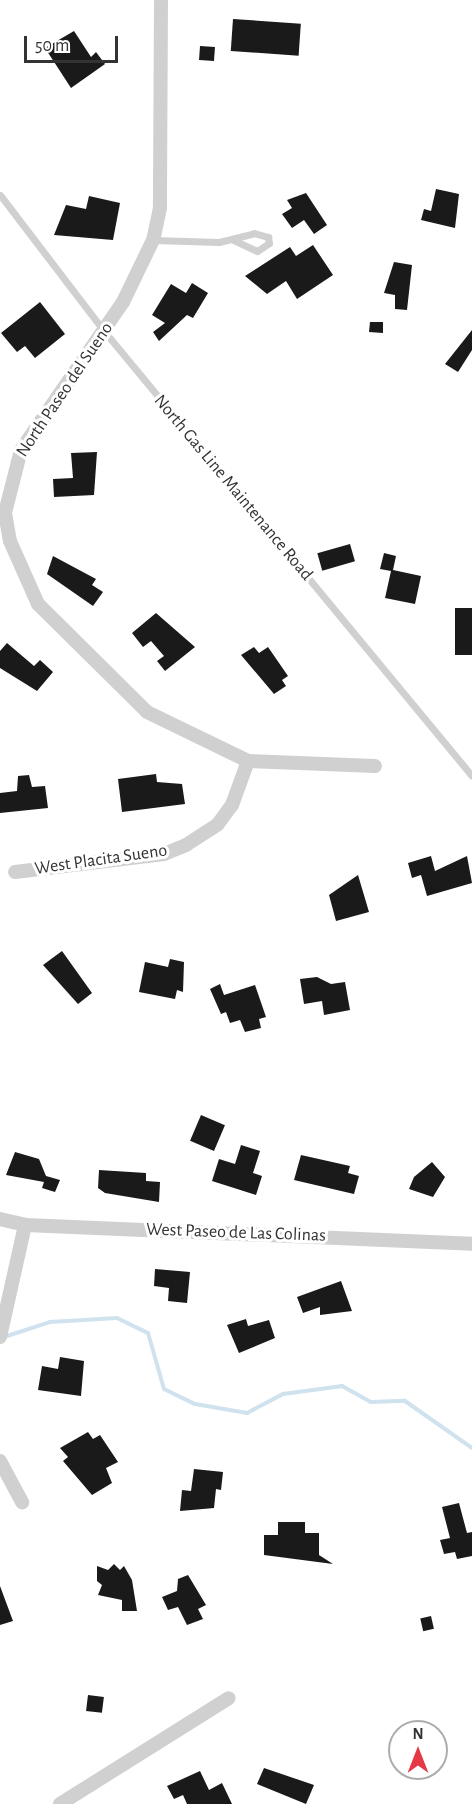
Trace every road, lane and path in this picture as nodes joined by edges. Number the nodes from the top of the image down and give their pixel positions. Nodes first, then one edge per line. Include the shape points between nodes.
1 (161, 0) edge
2 (0, 195) edge
3 (153, 240) junction
4 (233, 240) junction
5 (104, 331) junction
6 (248, 761) junction
7 (375, 766) dead end
8 (472, 776) edge
9 (15, 872) dead end
10 (0, 1219) edge
11 (25, 1225) junction
12 (472, 1244) edge
13 (0, 1336) edge
14 (0, 1461) edge
15 (22, 1502) dead end
16 (229, 1698) dead end
17 (60, 1804) edge

1 - 3 street, North Paseo del Sueno via 160,208
2 - 5 lane, North Gas Line Maintenance Road
3 - 4 lane
3 - 5 street, North Paseo del Sueno
4 - 4 lane via 254,233 267,237 269,243 256,251 244,250
5 - 6 street, North Paseo del Sueno via 32,432 10,476 5,513 19,572 38,604 147,712
5 - 8 lane, North Gas Line Maintenance Road
6 - 7 street, North Paseo del Sueno
6 - 9 street, West Placita Sueno via 232,805 218,824 186,846 164,854
10 - 11 street, West Paseo de Las Colinas
11 - 12 street, West Paseo de Las Colinas
11 - 13 street
14 - 15 street
16 - 17 street

